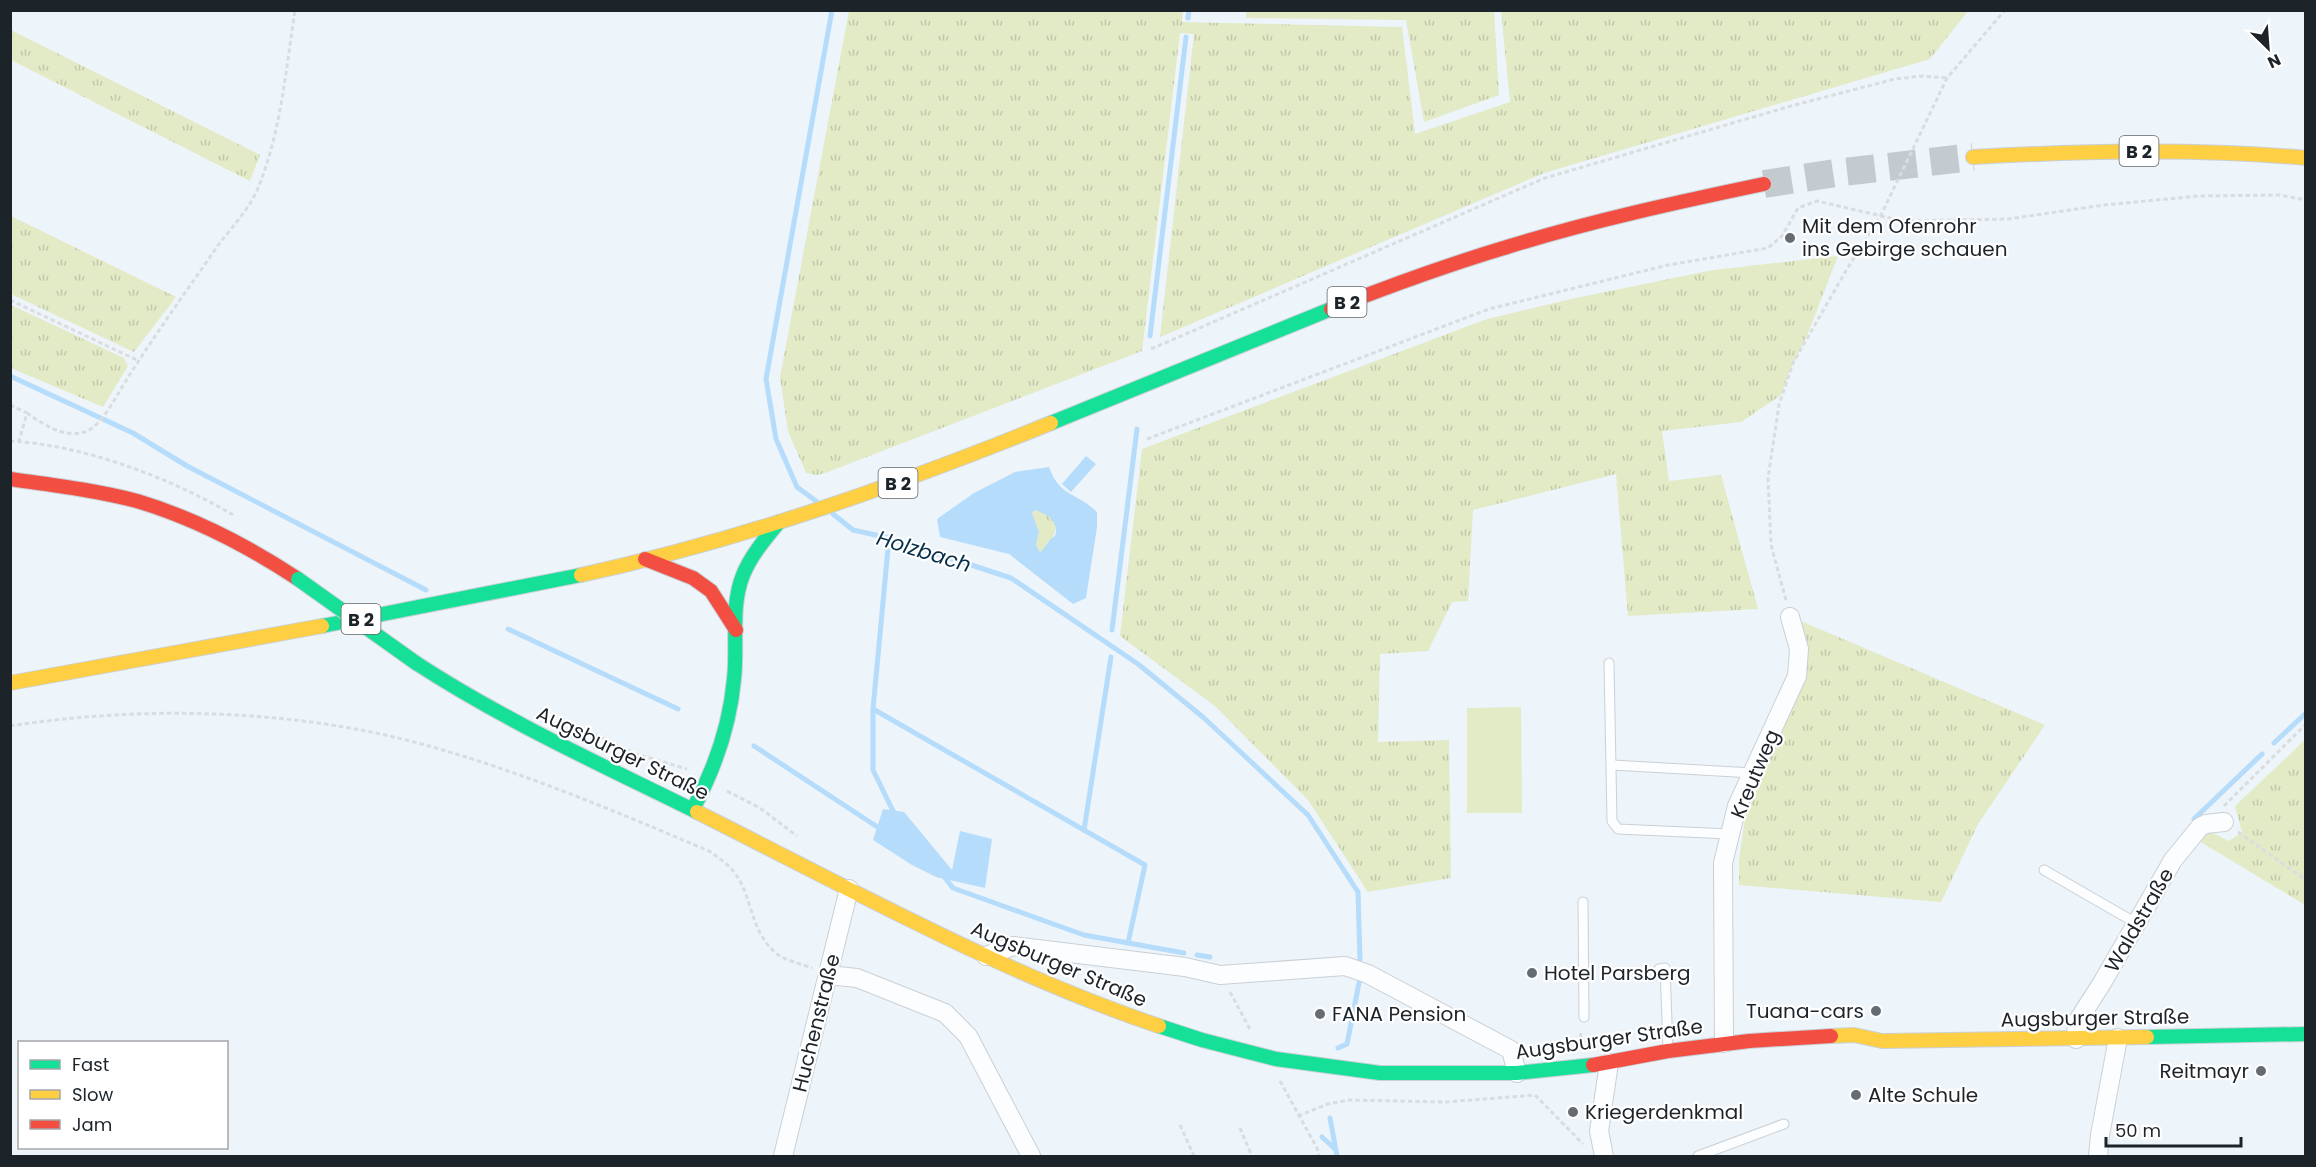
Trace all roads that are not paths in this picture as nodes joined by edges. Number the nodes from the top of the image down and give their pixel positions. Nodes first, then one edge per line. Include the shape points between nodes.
1 (1973, 157) tunnel mouth
2 (2306, 158) edge
3 (1764, 184) tunnel mouth
4 (10, 479) edge
5 (779, 522) junction
6 (645, 559) junction
7 (1790, 616) road end
8 (736, 630) junction
9 (1609, 663) dead end
10 (10, 668) edge
11 (33, 678) junction
12 (10, 683) edge
13 (1612, 765) junction
14 (1753, 773) junction
15 (693, 809) junction
16 (2215, 823) road end
17 (1730, 834) junction
18 (2044, 870) dead end
19 (849, 890) junction
20 (1583, 902) dead end
21 (2136, 923) junction
22 (986, 956) junction
23 (1659, 969) dead end
24 (828, 975) junction
25 (1584, 1017) dead end
26 (2306, 1034) edge
27 (2118, 1038) junction
28 (2076, 1039) junction
29 (1724, 1043) junction
30 (1668, 1051) junction
31 (1609, 1063) junction
32 (1517, 1073) junction
33 (1784, 1124) dead end
34 (783, 1156) edge
35 (1031, 1156) edge
36 (1604, 1156) edge
37 (1698, 1156) edge
38 (2098, 1156) edge

1 - 2 main road, B 2 via 2137,151
3 - 5 main road, B 2 via 1583,224 1428,272 975,454
4 - 15 main road, Augsburger Straße, bridge via 100,493 153,507 240,544 298,579 466,696
5 - 6 main road, B 2
5 - 8 main road via 742,576
6 - 8 main road via 693,578 711,591
6 - 11 main road, B 2 via 502,592
7 - 14 street, Kreutweg via 1799,649 1797,676
8 - 15 main road via 733,690 719,756
9 - 13 lane
10 - 11 main road
11 - 12 main road, B 2
13 - 14 lane
13 - 17 lane via 1612,820 1618,829
14 - 17 street, Kreutweg via 1737,806
15 - 19 main road, Augsburger Straße
16 - 21 street, Waldstraße via 2189,839
17 - 29 street, Kreutweg via 1723,863
18 - 21 lane
19 - 22 main road, Augsburger Straße
19 - 24 street, Huchenstraße
20 - 25 lane via 1588,969
21 - 28 street, Waldstraße via 2077,1022
22 - 32 main road, Augsburger Straße via 1097,1005 1202,1040 1276,1059 1380,1072
22 - 32 street via 1013,946 1221,975 1345,966 1368,974 1511,1050
23 - 30 lane via 1665,968 1663,1015
24 - 34 street, Huchenstraße
24 - 35 street via 857,978 945,1013 959,1024
26 - 27 main road, Augsburger Straße
27 - 28 main road, Augsburger Straße
27 - 38 street
28 - 29 main road, Augsburger Straße via 1882,1041 1854,1035
29 - 30 main road, Augsburger Straße
30 - 31 main road, Augsburger Straße
31 - 32 main road, Augsburger Straße
31 - 36 street via 1599,1131
33 - 37 lane

